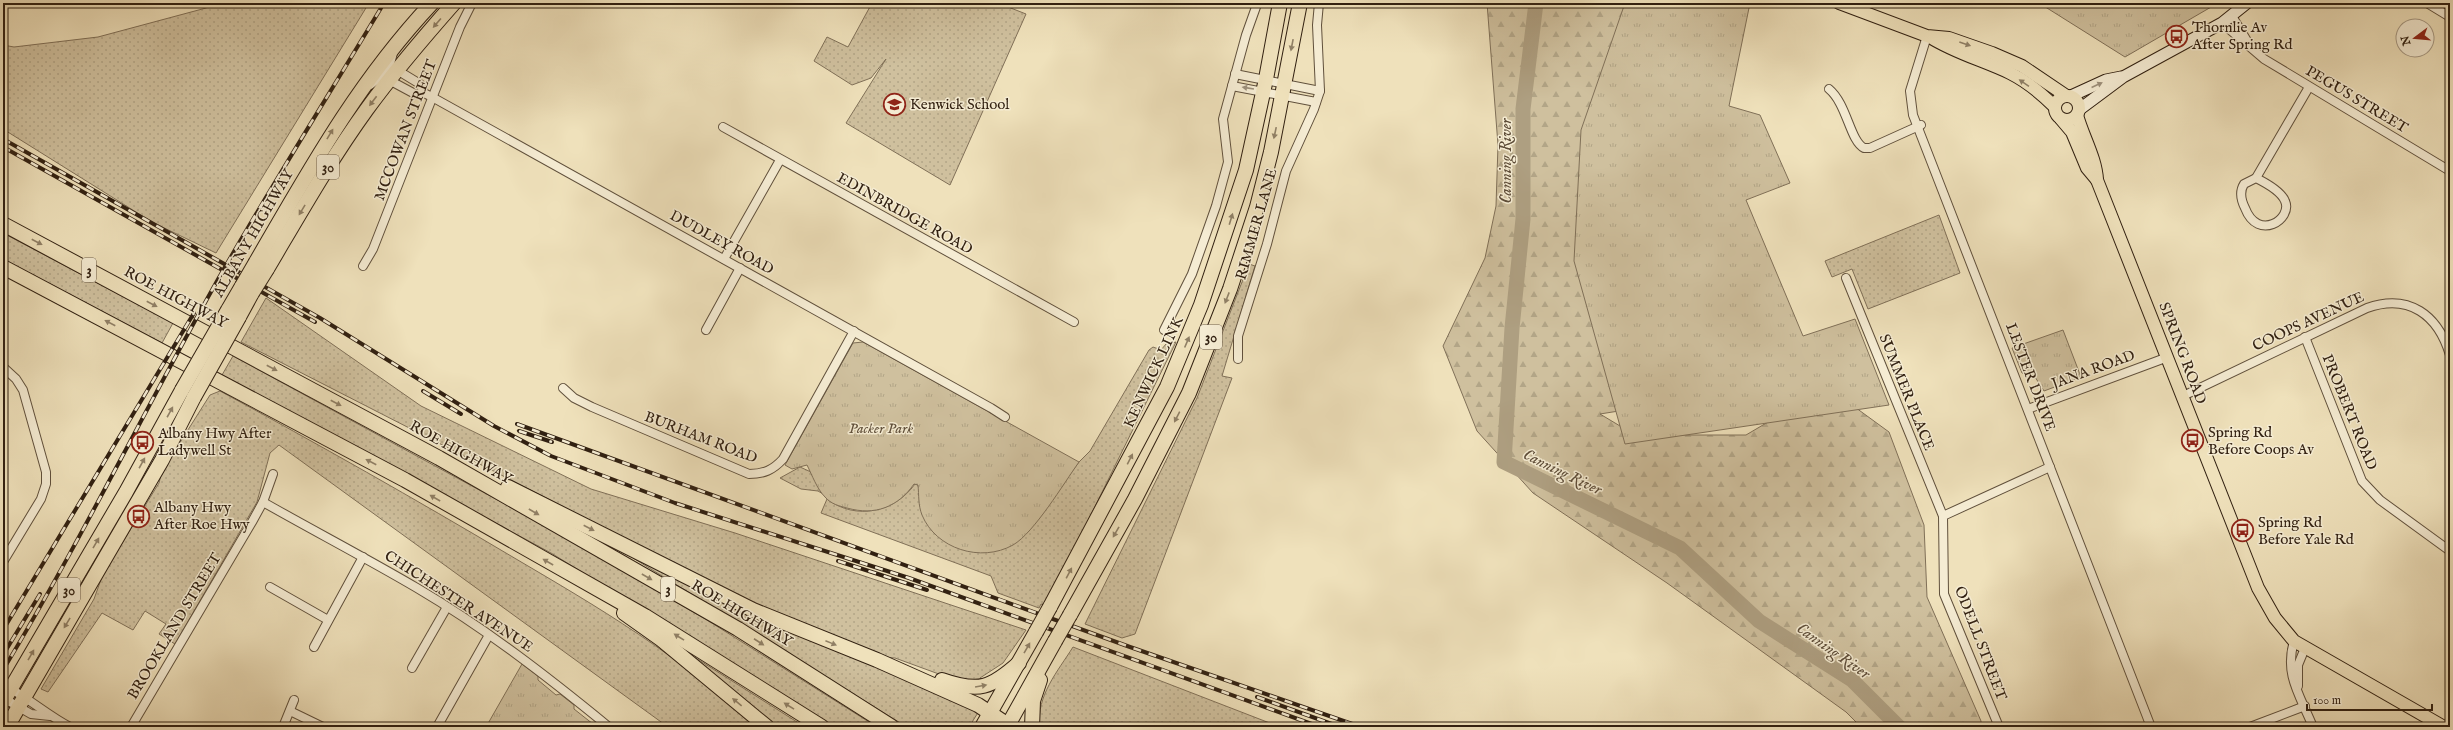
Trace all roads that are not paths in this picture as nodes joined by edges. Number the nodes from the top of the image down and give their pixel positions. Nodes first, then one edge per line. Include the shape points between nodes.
1 (432, 3) edge
2 (454, 3) edge
3 (472, 3) edge
4 (1280, 3) edge
5 (1300, 3) edge
6 (1319, 3) edge
7 (1839, 3) edge
8 (2247, 3) edge
9 (2427, 3) edge
10 (1256, 7) dead end
11 (2232, 16) junction
12 (2450, 17) edge
13 (2222, 23) junction
14 (1927, 36) junction
15 (395, 45) junction
16 (2252, 50) junction
17 (391, 74) junction
18 (1235, 74) junction
19 (2123, 77) junction
20 (1265, 85) junction
21 (1232, 86) junction
22 (2309, 87) junction
23 (1284, 89) junction
24 (1829, 90) dead end
25 (1320, 91) junction
26 (424, 93) junction
27 (357, 95) junction
28 (2068, 96) junction
29 (432, 97) junction
30 (1316, 102) junction
31 (2055, 107) junction
32 (2079, 112) junction
33 (2061, 119) junction
34 (1920, 126) junction
35 (723, 127) dead end
36 (780, 160) junction
37 (2450, 170) edge
38 (2256, 178) junction
39 (2097, 180) junction
40 (3, 224) edge
41 (724, 259) junction
42 (261, 265) junction
43 (363, 266) dead end
44 (3, 267) edge
45 (740, 268) junction
46 (1846, 278) dead end
47 (1074, 322) dead end
48 (706, 330) dead end
49 (1164, 330) dead end
50 (854, 331) junction
51 (2305, 337) junction
52 (2450, 355) edge
53 (2168, 357) junction
54 (1238, 359) dead end
55 (3, 367) edge
56 (563, 388) dead end
57 (188, 394) junction
58 (2183, 396) junction
59 (2028, 409) junction
60 (1005, 417) dead end
61 (439, 458) junction
62 (2050, 467) junction
63 (273, 474) dead end
64 (263, 502) junction
65 (1943, 516) junction
66 (2450, 551) edge
67 (363, 557) junction
68 (3, 562) edge
69 (582, 581) junction
70 (270, 586) dead end
71 (447, 607) junction
72 (328, 620) junction
73 (489, 635) junction
74 (2294, 641) junction
75 (1053, 645) junction
76 (314, 647) dead end
77 (2305, 648) junction
78 (877, 660) junction
79 (1019, 663) junction
80 (412, 668) dead end
81 (2298, 689) junction
82 (6, 697) edge
83 (294, 700) dead end
84 (22, 702) junction
85 (2304, 706) junction
86 (290, 711) junction
87 (991, 712) junction
88 (50, 716) junction
89 (1009, 726) edge
90 (7, 727) edge
91 (70, 727) edge
92 (131, 727) edge
93 (283, 727) edge
94 (322, 727) edge
95 (437, 727) edge
96 (609, 727) edge
97 (767, 727) edge
98 (822, 727) edge
99 (892, 727) edge
100 (982, 727) edge
101 (1032, 727) edge
102 (1999, 727) edge
103 (2151, 727) edge
104 (2250, 727) edge
105 (2313, 727) edge
106 (2444, 727) edge

1 - 15 highway, ALBANY HIGHWAY
2 -> 17 highway, ALBANY HIGHWAY / 30
3 - 29 street, MCCOWAN STREET
4 - 20 highway, KENWICK LINK / 30
5 -> 23 highway, 30
6 - 25 street, RIMMER LANE via 1317,25
7 - 14 main road, SPRING ROAD
8 - 11 main road
9 - 12 street
10 - 18 street
11 - 13 main road
11 - 16 street, PEGUS STREET
13 - 16 street, PEGUS STREET
13 - 19 main road
14 -> 28 main road, SPRING ROAD via 1949,38 2022,66
31 -> 14 main road, SPRING ROAD via 2043,95 2011,74 1946,48
14 - 34 street, LESTER DRIVE via 1910,91 1913,115
15 - 17 street
15 - 27 highway, ALBANY HIGHWAY
16 - 22 street, PEGUS STREET
17 - 26 street, DUDLEY ROAD via 415,94
17 - 26 street, DUDLEY ROAD via 420,84
17 - 27 street
17 -> 42 highway, ALBANY HIGHWAY / 30
18 - 20 street
18 - 21 street
28 -> 19 main road via 2106,80
19 - 32 main road
20 -> 21 street
20 - 23 street
79 -> 20 highway, KENWICK LINK / 30, bridge via 1167,387 1191,332 1246,170
21 - 49 street via 1223,119 1228,162 1216,206 1192,274
22 - 37 street, PEGUS STREET
22 - 38 street
23 - 25 street
23 - 30 street
23 -> 75 highway, 30, bridge via 1257,207 1230,289 1189,393 1135,498
24 - 34 street via 1842,104 1856,138 1864,148 1870,148
25 - 30 street, RIMMER LANE
26 - 29 street, DUDLEY ROAD
42 -> 27 highway, ALBANY HIGHWAY via 337,124
28 - 31 main road via 2058,99
28 - 32 main road, SPRING ROAD via 2078,101
29 - 41 street, DUDLEY ROAD
29 - 43 street, MCCOWAN STREET via 373,249
30 - 54 street, RIMMER LANE via 1286,171 1238,336
31 - 33 main road, SPRING ROAD via 2056,114
32 - 33 main road via 2068,120
32 - 39 main road, SPRING ROAD via 2087,147 2097,165
33 - 39 main road, SPRING ROAD via 2072,132 2087,168
34 - 59 street, LESTER DRIVE
35 - 36 street, EDINBRIDGE ROAD
36 - 41 street
36 - 47 street, EDINBRIDGE ROAD
38 - 38 street via 2280,194 2286,204 2286,211 2282,217 2267,226 2259,225 2250,218 2241,197 2244,184
39 - 53 main road, SPRING ROAD
40 -> 61 highway, ROE HIGHWAY / 3
41 - 45 street, DUDLEY ROAD
42 - 57 highway, ALBANY HIGHWAY / 30, bridge
69 -> 44 highway, 3 via 405,480
45 - 48 street
45 - 50 street, DUDLEY ROAD
46 - 65 street, SUMMER PLACE
50 - 56 street, BURHAM ROAD via 783,460 772,470 758,474 749,474 592,407 574,398
50 - 60 street, DUDLEY ROAD
51 - 52 street, COOPS AVENUE via 2367,308 2382,303 2397,303 2417,310 2436,324
51 - 58 street, COOPS AVENUE
51 - 66 street, PROBERT ROAD via 2362,481 2380,500
53 - 58 main road, SPRING ROAD
53 - 59 street, JANA ROAD
55 - 68 street via 13,375 21,387 46,472 43,496
82 -> 57 highway, ALBANY HIGHWAY / 30
57 -> 84 highway, ALBANY HIGHWAY / 30 via 162,460
58 - 74 main road, SPRING ROAD via 2258,588 2275,618
59 - 62 street, LESTER DRIVE
61 -> 78 highway via 511,488 752,610
61 -> 99 highway, ROE HIGHWAY / 3 via 738,629
62 - 65 street
62 - 103 street, LESTER DRIVE
63 - 64 street, BROOKLAND STREET
64 - 67 street, CHICHESTER AVENUE
64 - 92 street, BROOKLAND STREET
65 - 102 street, ODELL STREET via 1944,594
67 - 71 street, CHICHESTER AVENUE
67 - 72 street
97 -> 69 highway via 662,640
98 -> 69 highway, 3 via 645,616
70 - 72 street
71 - 73 street, CHICHESTER AVENUE
71 - 80 street
72 - 76 street
73 - 95 street
73 - 96 street, CHICHESTER AVENUE
74 - 77 main road, SPRING ROAD
74 - 81 street via 2289,661 2291,677
75 - 89 highway, 30
75 - 101 highway via 1033,701
77 - 81 street via 2296,673
77 - 106 main road, SPRING ROAD
78 -> 79 highway via 896,663 970,688 999,681
78 - 87 highway
79 - 87 highway, KENWICK LINK / 30
81 - 85 street
82 - 84 street
82 - 84 street
83 - 86 street
84 - 88 street via 37,704
84 - 88 street via 31,714
84 - 90 highway, ALBANY HIGHWAY / 30
85 - 104 street
85 - 105 street
86 - 93 street
86 - 94 street
87 - 89 highway
87 - 100 highway, KENWICK LINK / 30
88 - 91 street

